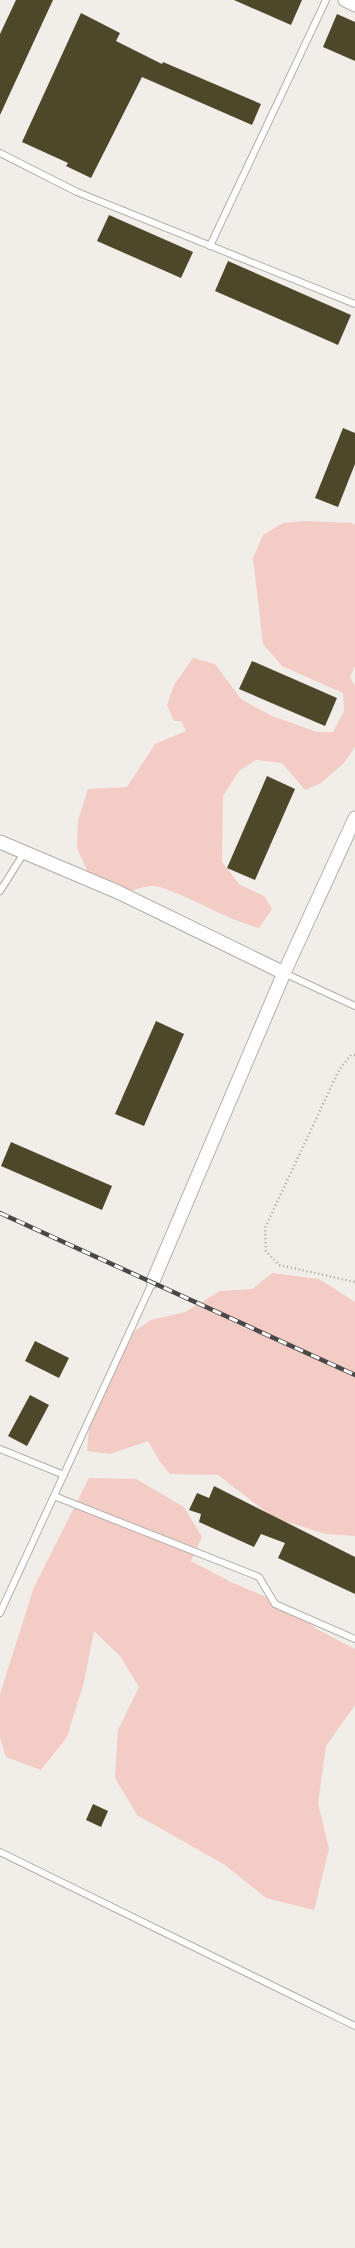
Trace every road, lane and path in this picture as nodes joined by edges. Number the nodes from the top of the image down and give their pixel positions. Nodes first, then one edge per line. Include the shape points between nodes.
1 (326, 0) edge
2 (345, 0) edge
3 (355, 5) edge
4 (0, 153) edge
5 (210, 246) junction
6 (355, 304) edge
7 (355, 818) edge
8 (0, 842) edge
9 (24, 853) junction
10 (0, 891) edge
11 (284, 972) junction
12 (355, 1006) edge
13 (355, 1055) edge
14 (153, 1282) joint
15 (355, 1282) edge
16 (0, 1449) edge
17 (64, 1475) junction
18 (54, 1496) junction
19 (0, 1613) edge
20 (355, 1639) edge
21 (0, 1852) edge
22 (355, 2026) edge

1 - 5 lane
2 - 3 street
4 - 5 lane via 77,192
5 - 6 lane
7 - 11 street
8 - 9 street
9 - 10 lane
9 - 11 street via 118,892
11 - 12 lane
11 - 14 street
13 - 15 path via 351,1055 339,1070 265,1228 266,1251 279,1266
14 - 17 lane
16 - 17 lane
17 - 18 lane
18 - 19 lane
18 - 20 lane via 259,1577 275,1604
21 - 22 lane

